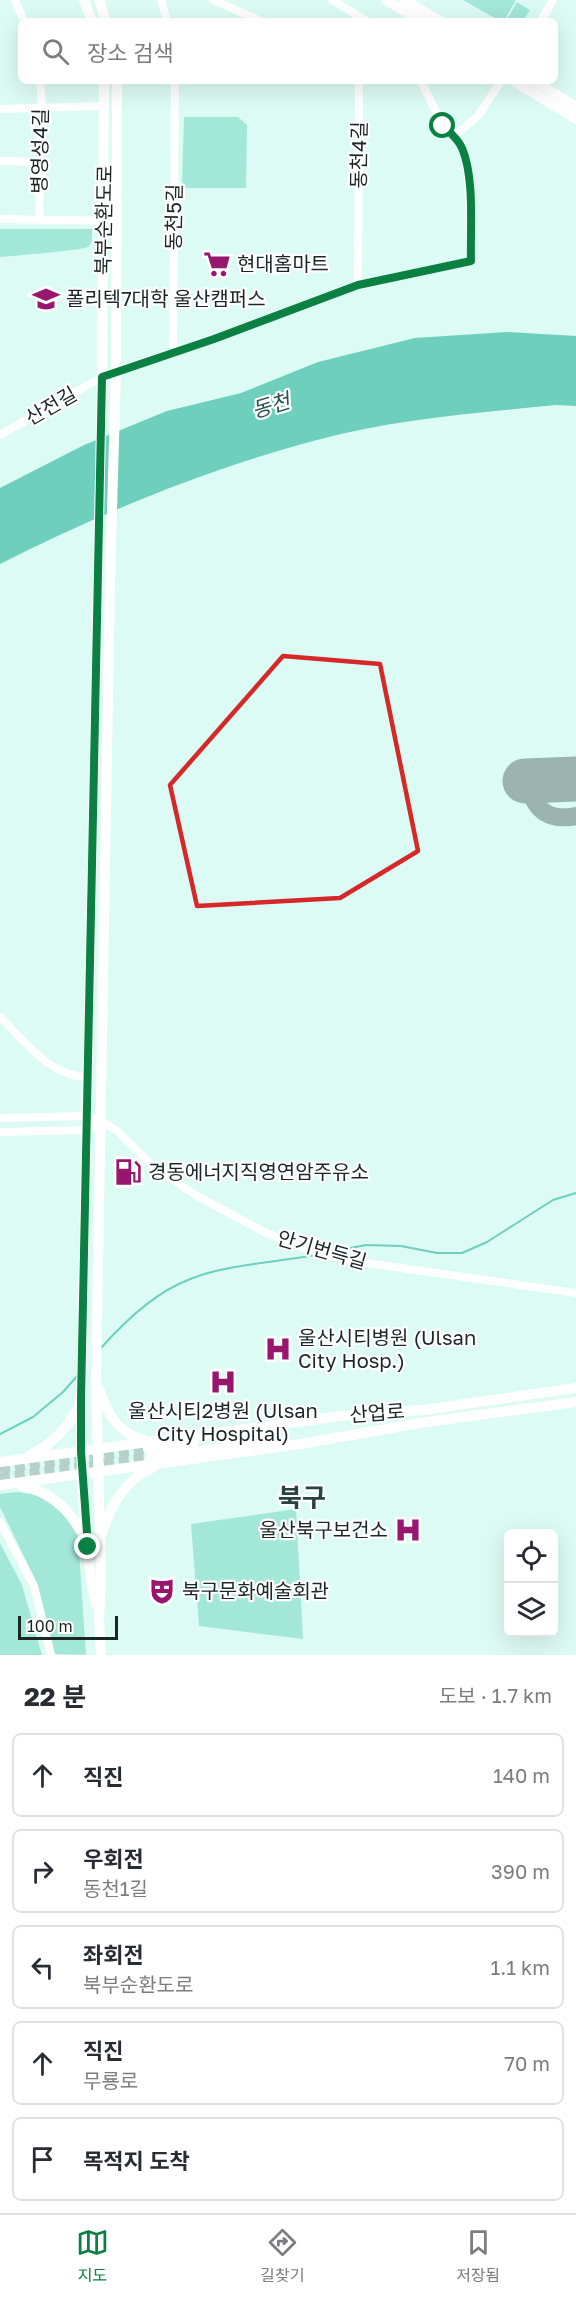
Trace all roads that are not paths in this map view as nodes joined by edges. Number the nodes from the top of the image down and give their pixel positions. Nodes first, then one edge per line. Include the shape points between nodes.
1 (15, 0) edge
2 (84, 0) edge
3 (99, 0) edge
4 (161, 0) edge
5 (213, 0) edge
6 (332, 0) edge
7 (386, 0) edge
8 (404, 0) edge
9 (553, 0) edge
10 (23, 18) edge
11 (91, 18) edge
12 (105, 18) edge
13 (166, 18) edge
14 (254, 18) edge
15 (362, 18) edge
16 (416, 18) edge
17 (435, 18) edge
18 (543, 18) edge
19 (40, 84) edge
20 (104, 84) edge
21 (117, 84) edge
22 (175, 84) edge
23 (359, 84) edge
24 (422, 84) edge
25 (499, 84) edge
26 (519, 84) edge
27 (539, 84) edge
28 (42, 106) junction
29 (105, 106) junction
30 (576, 107) edge
31 (0, 109) edge
32 (576, 119) edge
33 (454, 136) junction
34 (0, 161) edge
35 (40, 162) junction
36 (0, 219) edge
37 (39, 220) junction
38 (104, 221) junction
39 (117, 221) junction
40 (358, 285) junction
41 (173, 354) junction
42 (116, 371) junction
43 (102, 377) junction
44 (0, 435) edge
45 (0, 1017) edge
46 (87, 1077) junction
47 (86, 1116) junction
48 (0, 1118) edge
49 (101, 1124) junction
50 (86, 1130) junction
51 (0, 1132) edge
52 (576, 1293) edge
53 (96, 1378) junction
54 (576, 1388) edge
55 (81, 1395) junction
56 (576, 1402) edge
57 (426, 1422) junction
58 (96, 1449) junction
59 (150, 1449) junction
60 (81, 1451) junction
61 (15, 1460) junction
62 (0, 1462) edge
63 (163, 1464) junction
64 (97, 1473) junction
65 (83, 1475) junction
66 (3, 1485) edge
67 (0, 1522) edge
68 (100, 1539) junction
69 (88, 1547) junction
70 (99, 1620) junction
71 (51, 1655) edge
72 (101, 1655) edge

1 - 10 street
2 - 11 main road
3 - 12 main road
4 - 13 street
5 - 14 street
6 - 15 street
7 - 16 main road
8 - 17 main road
9 - 18 street
19 - 28 street, 병영성4길
20 - 29 main road, 북부순환도로
21 - 39 main road, 북부순환도로
22 - 41 street, 동천5길
23 - 40 street, 동천4길
24 - 33 street via 443,126
25 - 33 street via 478,116
26 - 32 main road
27 - 30 main road
28 - 29 street
28 - 31 street
28 - 35 street, 병영성4길
29 - 38 main road, 북부순환도로
33 - 40 street, 산전길 via 462,147 468,174 471,261
34 - 35 street
35 - 37 street, 병영성4길
36 - 37 street
37 - 38 street
38 - 39 street
38 - 43 main road, 북부순환도로
39 - 42 main road, 북부순환도로
40 - 41 street, 산전길
41 - 42 street, 산전길
42 - 43 street, 산전길
42 - 49 main road, 북부순환도로
43 - 44 street, 산전길
43 - 46 main road, 북부순환도로
45 - 46 street via 56,1071
46 - 47 main road, 북부순환도로
47 - 48 street
47 - 49 street, 안기번득길
47 - 50 main road, 북부순환도로
49 - 50 street
49 - 52 street, 안기번득길 via 113,1128 153,1166 192,1192 240,1221 294,1244 352,1261
49 - 53 main road, 북부순환도로
50 - 51 street
50 - 55 main road, 북부순환도로
53 - 58 main road, 북부순환도로
53 - 59 main road via 118,1427
54 - 59 main road, 산업로 via 423,1410 348,1414
55 - 60 main road, 북부순환도로
55 - 61 main road via 72,1418 58,1435 42,1448
56 - 57 main road, 산업로
57 - 59 main road, 산업로
57 - 63 main road, 산업로
58 - 59 main road, 산업로
58 - 60 main road, 산업로
58 - 64 main road, 북부순환도로
60 - 61 main road, 산업로
60 - 65 main road, 북부순환도로
61 - 62 main road, 산업로
63 - 64 main road, 산업로
63 - 68 main road via 139,1476 119,1494
64 - 65 main road, 산업로
64 - 68 main road, 북부순환도로
65 - 66 main road, 산업로
65 - 69 main road, 북부순환도로
66 - 69 main road via 31,1488 56,1501 82,1532
67 - 71 street via 34,1586
68 - 70 main road, 북부순환도로
69 - 70 main road, 북부순환도로
70 - 72 main road

